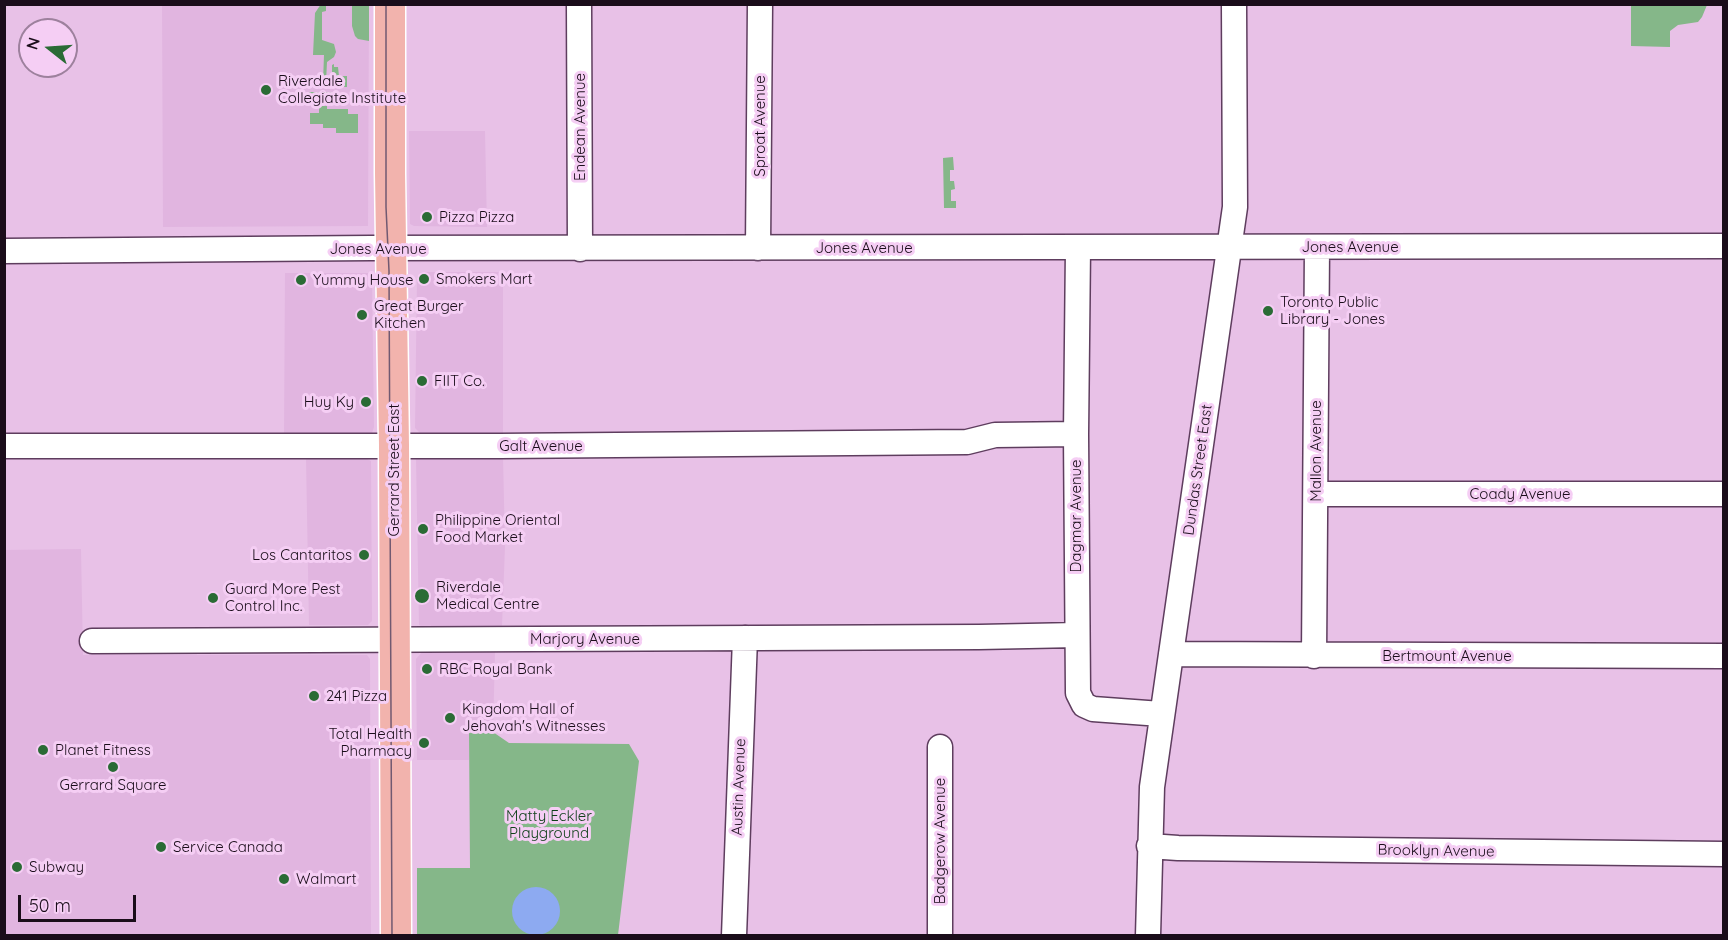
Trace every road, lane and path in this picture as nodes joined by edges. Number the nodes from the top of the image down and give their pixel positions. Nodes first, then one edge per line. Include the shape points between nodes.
1 (390, 4) edge
2 (579, 4) edge
3 (760, 4) edge
4 (1234, 4) edge
5 (1231, 246) junction
6 (1724, 246) edge
7 (1317, 247) junction
8 (758, 248) junction
9 (1078, 248) junction
10 (392, 249) junction
11 (580, 249) junction
12 (4, 251) edge
13 (1076, 434) junction
14 (394, 445) junction
15 (4, 446) edge
16 (1724, 494) edge
17 (1316, 495) junction
18 (1077, 635) junction
19 (745, 638) junction
20 (395, 640) junction
21 (92, 641) dead end
22 (1171, 654) junction
23 (1314, 656) junction
24 (1724, 656) edge
25 (1161, 714) junction
26 (940, 747) dead end
27 (1149, 846) junction
28 (1724, 854) edge
29 (396, 936) edge
30 (734, 936) edge
31 (940, 936) edge
32 (1148, 936) edge

1 - 10 main road, Gerrard Street East
2 - 11 street, Endean Avenue
3 - 8 street, Sproat Avenue
4 - 5 street, Dundas Street East via 1235,207
5 - 7 street, Jones Avenue
5 - 9 street, Jones Avenue
5 - 22 street, Dundas Street East
6 - 7 street, Jones Avenue
7 - 17 street, Mallon Avenue
8 - 9 street, Jones Avenue
8 - 11 street, Jones Avenue
9 - 13 street, Dagmar Avenue
10 - 11 street, Jones Avenue
10 - 12 street, Jones Avenue
10 - 14 main road, Gerrard Street East
13 - 14 street, Galt Avenue via 995,435 967,442
13 - 18 street, Dagmar Avenue
14 - 15 street, Galt Avenue
14 - 20 main road, Gerrard Street East
16 - 17 street, Coady Avenue
17 - 23 street, Mallon Avenue
18 - 19 street, Marjory Avenue
18 - 25 street, Dagmar Avenue via 1078,693 1084,705 1093,710
19 - 20 street, Marjory Avenue
19 - 30 street, Austin Avenue
20 - 21 street, Marjory Avenue
20 - 29 main road, Gerrard Street East
22 - 23 street, Bertmount Avenue
22 - 25 street, Dundas Street East
23 - 24 street, Bertmount Avenue
25 - 27 street, Dundas Street East
26 - 31 street, Badgerow Avenue
27 - 28 street, Brooklyn Avenue
27 - 32 street, Dundas Street East

